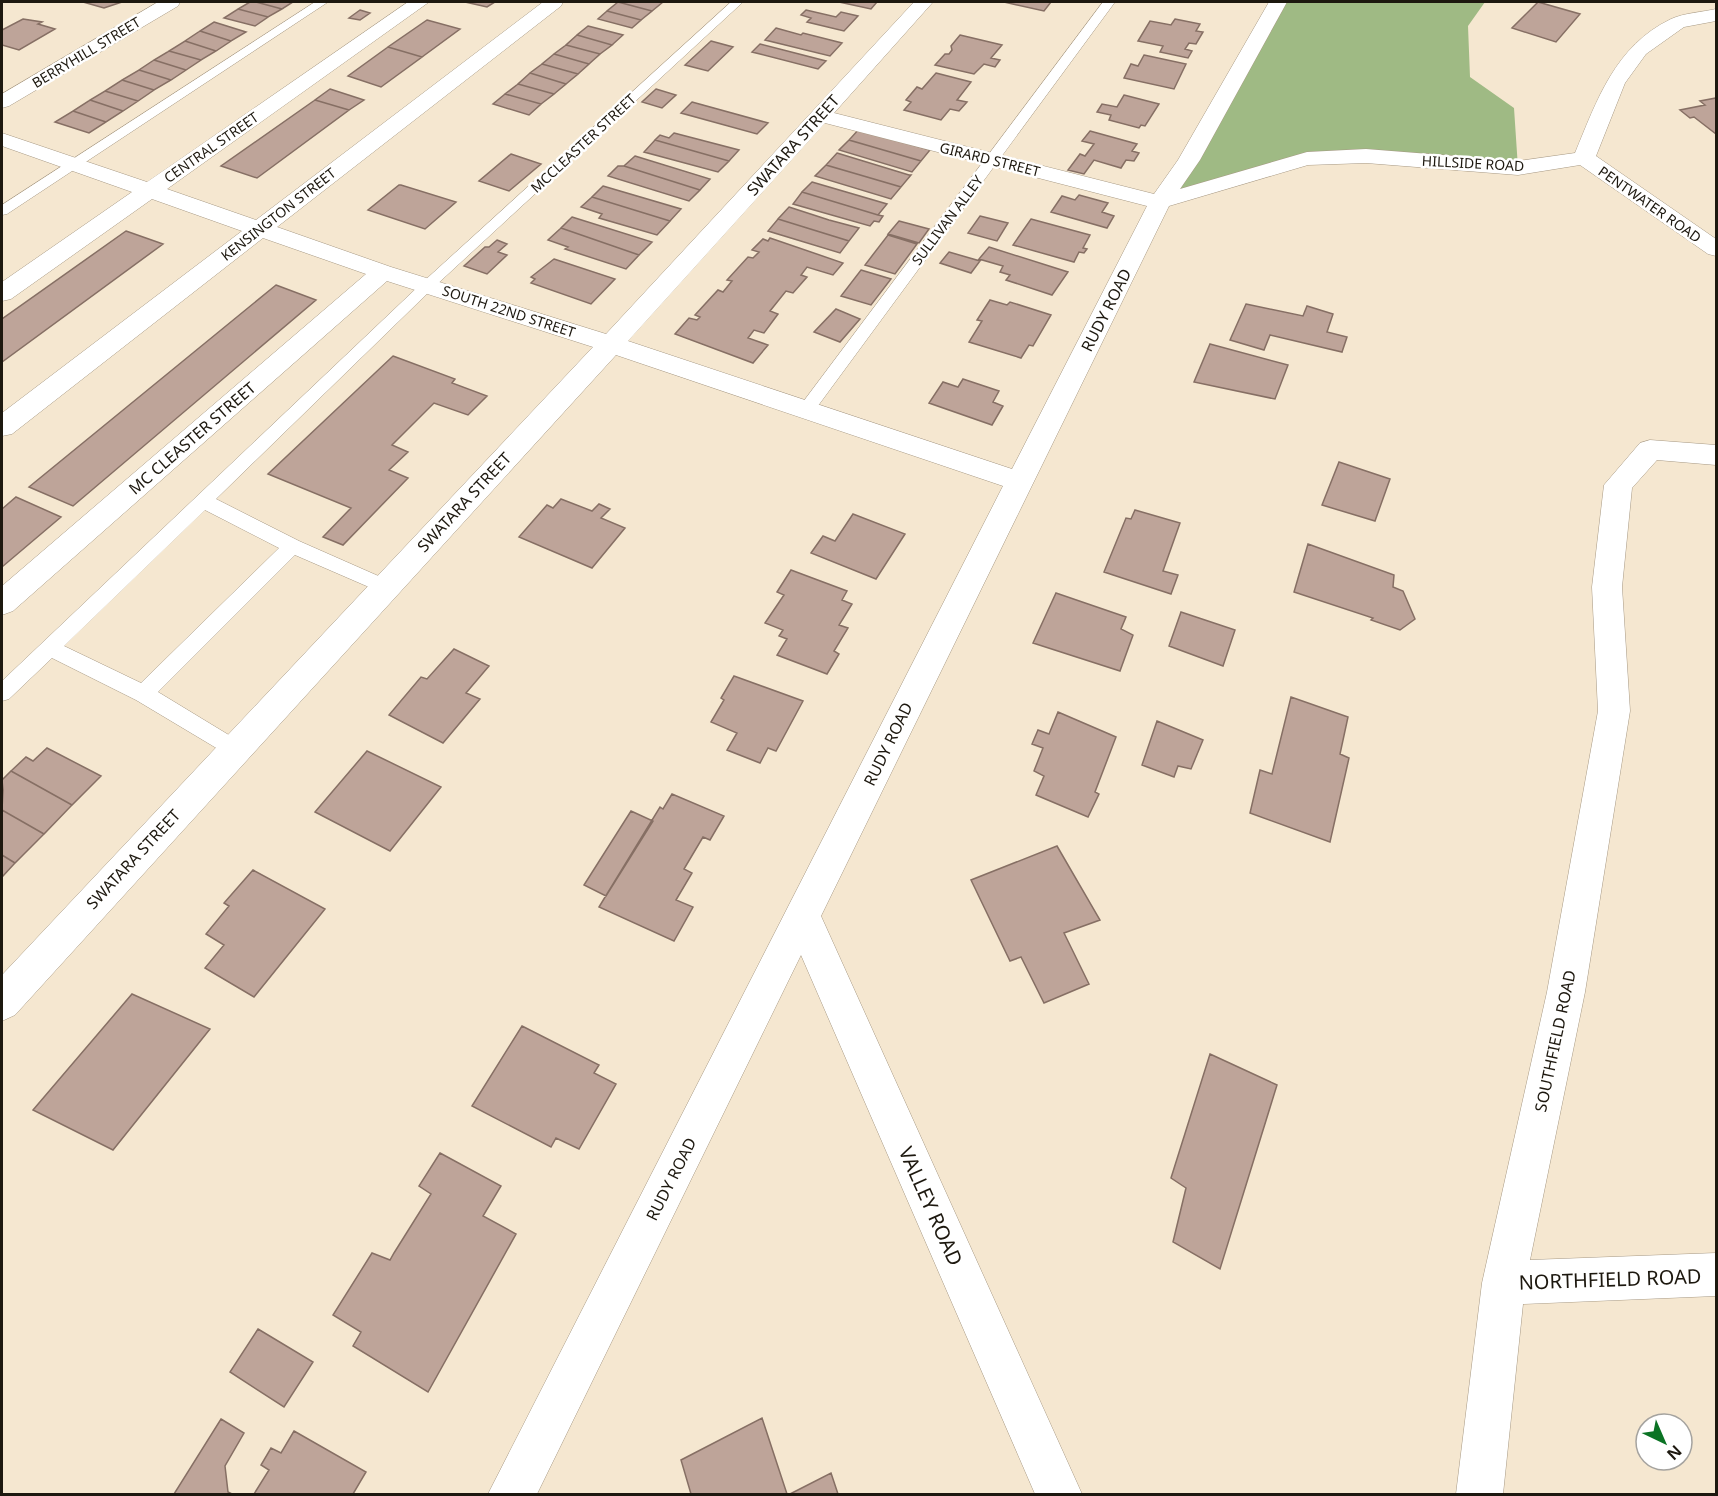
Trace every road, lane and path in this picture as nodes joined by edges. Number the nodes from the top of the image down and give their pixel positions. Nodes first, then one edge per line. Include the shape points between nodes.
1 (171, 2) edge
2 (322, 2) edge
3 (420, 2) edge
4 (554, 2) edge
5 (737, 2) edge
6 (924, 2) edge
7 (1109, 2) edge
8 (1278, 2) edge
9 (1716, 15) edge
10 (2, 102) edge
11 (820, 116) junction
12 (2, 139) edge
13 (1584, 158) junction
14 (993, 160) junction
15 (74, 163) junction
16 (151, 189) junction
17 (1160, 202) junction
18 (2, 211) edge
19 (260, 228) junction
20 (1716, 249) edge
21 (383, 272) junction
22 (428, 285) junction
23 (2, 293) edge
24 (611, 344) junction
25 (806, 410) junction
26 (2, 428) edge
27 (1716, 455) edge
28 (1018, 481) junction
29 (205, 502) junction
30 (292, 546) junction
31 (385, 587) junction
32 (2, 603) edge
33 (51, 648) junction
34 (2, 693) edge
35 (143, 694) junction
36 (235, 749) junction
37 (803, 917) junction
38 (2, 1002) edge
39 (1716, 1275) edge
40 (1504, 1283) junction
41 (512, 1494) edge
42 (1059, 1494) edge
43 (1479, 1494) edge

1 - 10 street, BERRYHILL STREET
2 - 15 lane
3 - 16 street, CENTRAL STREET
4 - 19 street, KENSINGTON STREET
5 - 22 lane, MCCLEASTER STREET
6 - 11 street, SWATARA STREET
7 - 14 lane, SULLIVAN ALLEY
8 - 17 street, RUDY ROAD via 1189,160
9 - 13 street via 1678,23 1639,50 1616,82
11 - 14 street, GIRARD STREET
11 - 24 street, SWATARA STREET
12 - 15 street, SOUTH 22ND STREET
13 - 17 street, HILLSIDE ROAD via 1518,168 1366,156 1307,159
13 - 20 street, PENTWATER ROAD
14 - 17 street, GIRARD STREET
14 - 25 lane, SULLIVAN ALLEY
15 - 16 street, SOUTH 22ND STREET
15 - 18 lane
16 - 19 street, SOUTH 22ND STREET
16 - 23 street, CENTRAL STREET
17 - 28 street, RUDY ROAD
19 - 21 street, SOUTH 22ND STREET
19 - 26 street, KENSINGTON STREET
21 - 22 street, SOUTH 22ND STREET
21 - 32 street, MC CLEASTER STREET
22 - 24 street, SOUTH 22ND STREET
22 - 29 lane, MCCLEASTER STREET
24 - 25 street, SOUTH 22ND STREET
24 - 31 street, SWATARA STREET
25 - 28 street, SOUTH 22ND STREET
27 - 40 street, SOUTHFIELD ROAD via 1650,450 1618,485 1606,587 1614,711 1566,992
28 - 37 street, RUDY ROAD
29 - 30 lane
29 - 33 lane, MCCLEASTER STREET
30 - 31 lane
30 - 35 lane
31 - 36 street, SWATARA STREET
33 - 34 lane, MCCLEASTER STREET
33 - 35 lane
35 - 36 lane
36 - 38 street, SWATARA STREET
37 - 41 street, RUDY ROAD
37 - 42 street, VALLEY ROAD
39 - 40 street, NORTHFIELD ROAD
40 - 43 street, SOUTHFIELD ROAD

